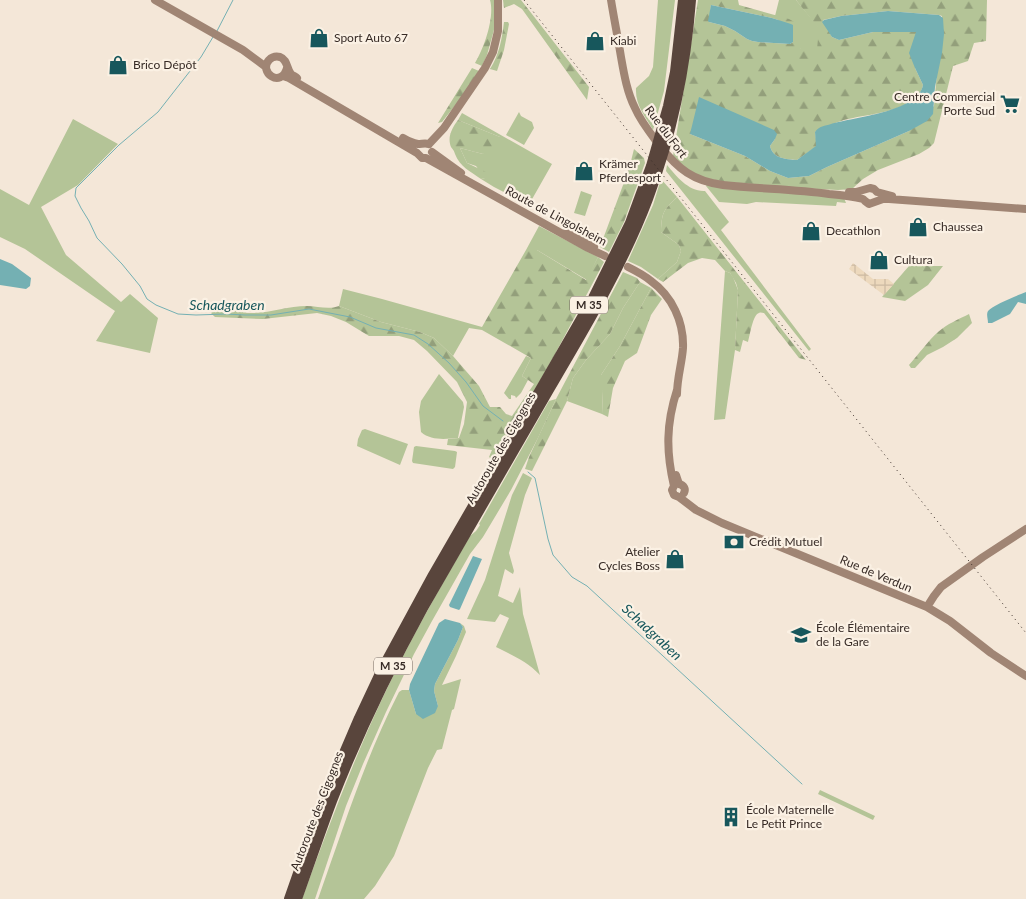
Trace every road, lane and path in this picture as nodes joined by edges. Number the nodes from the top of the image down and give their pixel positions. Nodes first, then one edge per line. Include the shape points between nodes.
1 (155, 0) edge
2 (498, 0) edge
3 (611, 0) edge
4 (683, 0) edge
5 (691, 0) edge
6 (696, 0) edge
7 (268, 63) junction
8 (288, 68) junction
9 (283, 76) junction
10 (678, 96) junction
11 (663, 142) junction
12 (420, 144) junction
13 (417, 152) junction
14 (429, 152) junction
15 (654, 170) junction
16 (865, 190) junction
17 (818, 192) junction
18 (877, 197) junction
19 (863, 199) junction
20 (1026, 206) edge
21 (1026, 209) edge
22 (628, 267) dead end
23 (1026, 530) edge
24 (927, 607) junction
25 (1026, 676) edge
26 (306, 851) junction
27 (284, 899) edge
28 (289, 899) edge
29 (297, 899) edge

1 - 7 main road
2 - 14 main road via 498,31 484,70
3 - 17 main road, Rue du Fort via 631,100 648,130 675,164 709,183
4 - 11 highway, Autoroute des Cigognes / M 35
5 - 10 highway, Autoroute des Cigognes / M 35
6 - 10 highway via 684,84
7 - 8 main road via 275,57 281,58
7 - 9 main road via 268,73 272,77
8 - 9 main road
8 - 12 main road via 299,79 410,143
9 - 13 main road
10 - 11 highway, Autoroute des Cigognes / M 35
11 - 15 highway, Autoroute des Cigognes / M 35
12 - 13 main road
12 - 14 main road via 425,143
13 - 14 main road via 420,156
14 - 14 main road, Route de Lingolsheim via 477,185 519,208 583,239 606,256 588,248
15 - 26 highway, Autoroute des Cigognes / M 35 via 593,298 382,669 348,743
15 - 29 highway, Autoroute des Cigognes / M 35 via 636,228 619,266 397,657 341,778
16 - 17 main road, Rue du Fort
16 - 18 main road, Rue du Fort via 872,188
16 - 19 main road
17 - 19 main road, Rue du Fort
18 - 19 main road, Rue du Fort via 869,204
18 - 20 main road, Rue du Fort
18 - 21 main road, Rue du Fort
22 - 24 main road, Rue de Verdun via 666,295 680,321 683,348 670,418 668,449 669,465 677,485 673,493 682,495 696,510 722,523
23 - 24 main road via 941,587
24 - 25 main road, Rue de Verdun via 950,621 990,654
26 - 27 highway
26 - 28 highway, Autoroute des Cigognes

